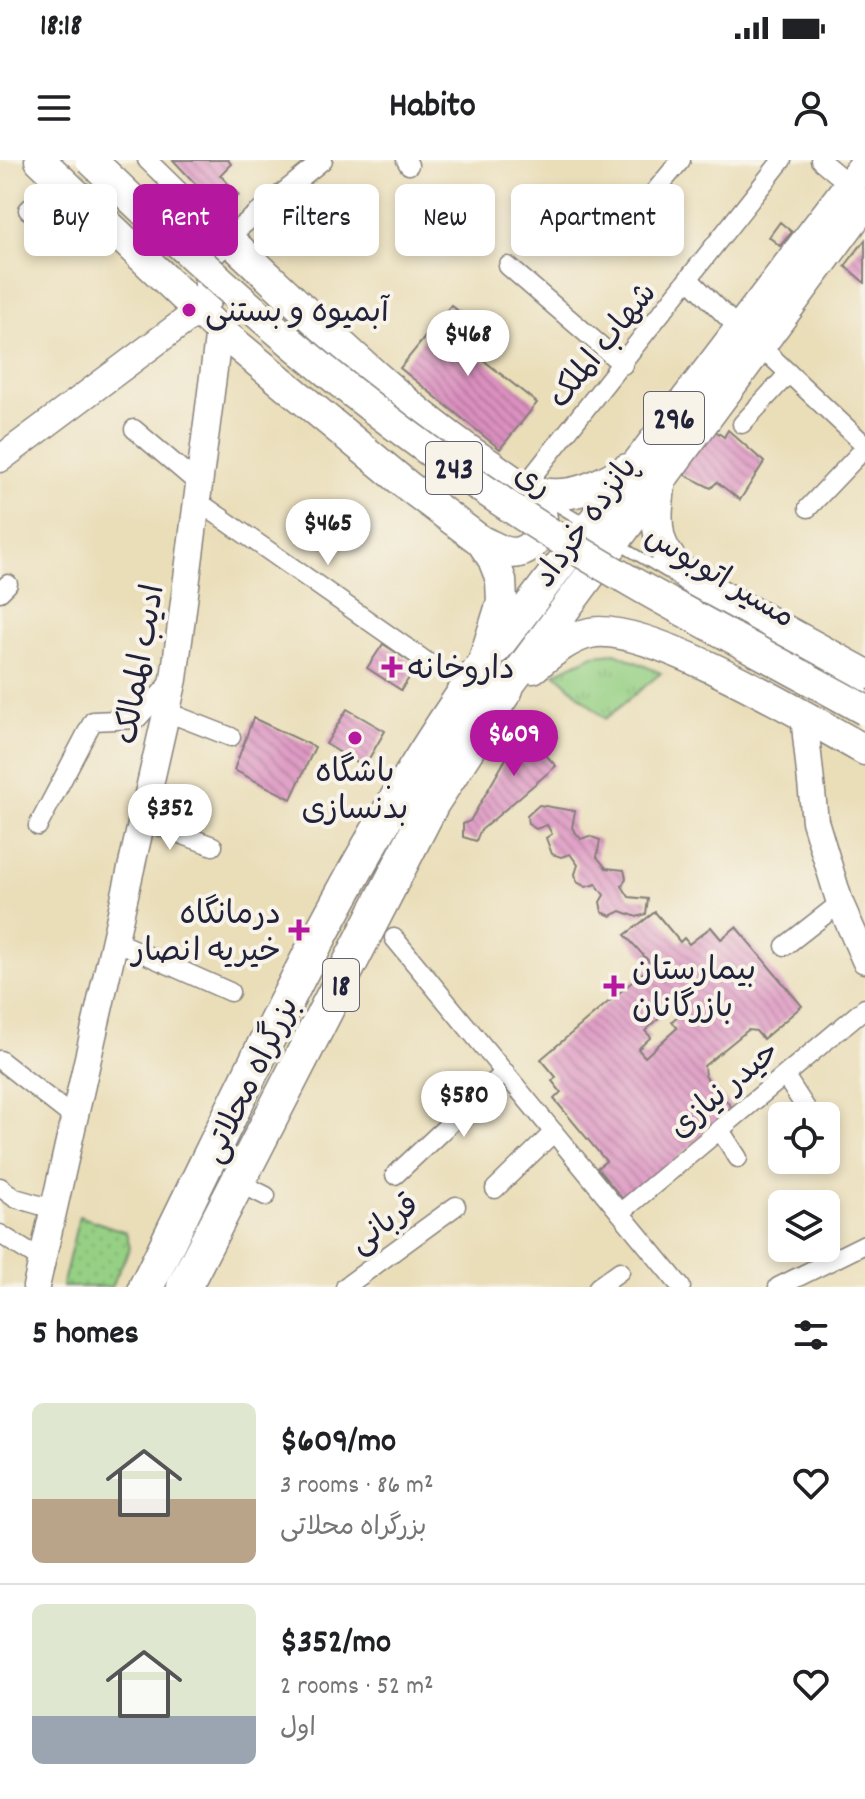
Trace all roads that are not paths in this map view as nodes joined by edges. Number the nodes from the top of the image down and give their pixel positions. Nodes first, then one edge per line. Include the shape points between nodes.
1 (91, 160) edge
2 (145, 160) edge
3 (323, 160) edge
4 (681, 160) edge
5 (782, 160) edge
6 (824, 161) edge
7 (50, 169) edge
8 (170, 184) edge
9 (661, 184) edge
10 (861, 195) edge
11 (238, 229) edge
12 (238, 248) edge
13 (209, 256) edge
14 (508, 266) dead end
15 (690, 280) junction
16 (208, 320) junction
17 (750, 338) junction
18 (623, 365) junction
19 (789, 373) junction
20 (742, 424) dead end
21 (134, 429) dead end
22 (865, 446) edge
23 (0, 459) edge
24 (651, 469) junction
25 (516, 483) junction
26 (200, 494) junction
27 (808, 508) dead end
28 (481, 541) junction
29 (783, 643) dead end
30 (433, 666) dead end
31 (824, 668) dead end
32 (865, 674) edge
33 (174, 679) junction
34 (493, 679) junction
35 (865, 693) edge
36 (167, 712) junction
37 (804, 716) junction
38 (859, 726) edge
39 (231, 737) dead end
40 (142, 820) junction
41 (38, 826) dead end
42 (213, 846) dead end
43 (840, 903) junction
44 (394, 938) dead end
45 (115, 941) junction
46 (785, 946) dead end
47 (865, 960) edge
48 (306, 963) junction
49 (342, 982) junction
50 (230, 992) dead end
51 (865, 1008) edge
52 (0, 1060) edge
53 (505, 1072) junction
54 (785, 1076) junction
55 (802, 1102) edge
56 (74, 1118) junction
57 (720, 1130) junction
58 (554, 1132) junction
59 (738, 1158) dead end
60 (395, 1175) dead end
61 (0, 1187) edge
62 (495, 1189) dead end
63 (456, 1206) dead end
64 (53, 1209) junction
65 (620, 1213) junction
66 (0, 1234) edge
67 (865, 1244) edge
68 (41, 1260) junction
69 (620, 1271) dead end
70 (36, 1287) edge
71 (146, 1287) edge
72 (184, 1287) edge
73 (345, 1287) edge
74 (598, 1287) edge
75 (681, 1287) edge
76 (778, 1287) edge

1 - 38 main road, ری / 243, bridge via 253,313 405,434
2 - 8 street
3 - 11 street
4 - 9 street
5 - 15 street, شهاب الملک
6 - 10 street
7 - 16 main road
10 - 17 main road, پانزده خرداد / 296
12 - 25 main road via 407,402
13 - 16 main road, ادیب الممالک
14 - 18 street
15 - 17 street
15 - 18 street, شهاب الملک
16 - 23 main road
16 - 26 main road, ادیب الممالک
16 - 28 main road
17 - 19 street
17 - 24 main road, پانزده خرداد / 296
18 - 25 street, شهاب الملک
19 - 20 street
19 - 22 street
21 - 26 street
22 - 27 street
24 - 25 main road via 589,489 550,494
24 - 32 main road via 660,544 674,566
24 - 34 main road, پانزده خرداد / 296
25 - 28 main road via 540,505 539,533 519,553
25 - 29 lane, مسیر اتوبوس
26 - 30 street
26 - 33 main road, ادیب الممالک
28 - 34 main road via 501,580
31 - 35 lane
33 - 36 main road, ادیب الممالک
33 - 41 street via 137,719 93,721
34 - 37 main road via 590,633 621,632 646,638
34 - 48 highway, بزرگراه محلاتی / 18 via 409,773
34 - 49 highway, بزرگراه محلاتی / 18
36 - 39 street
36 - 40 main road, ادیب الممالک
37 - 38 main road
37 - 43 main road via 815,821
40 - 42 street
40 - 45 main road, ادیب الممالک
43 - 46 street
43 - 47 main road
44 - 53 street
45 - 50 street
45 - 56 main road, ادیب الممالک
48 - 49 highway via 324,952 333,953
48 - 71 highway, بزرگراه محلاتی / 18
49 - 72 highway, بزرگراه محلاتی / 18 via 252,1189
51 - 54 street, حیدر نیازی
52 - 56 street
53 - 58 street
53 - 60 street
54 - 55 street
54 - 57 street, حیدر نیازی
56 - 64 main road, ادیب الممالک
57 - 59 street
57 - 65 street, حیدر نیازی
58 - 62 street
58 - 65 street
61 - 64 street via 15,1198
63 - 73 street, قربانی
64 - 68 main road, ادیب الممالک
65 - 75 street
66 - 68 street
67 - 76 street
68 - 70 main road, ادیب الممالک
69 - 74 street

